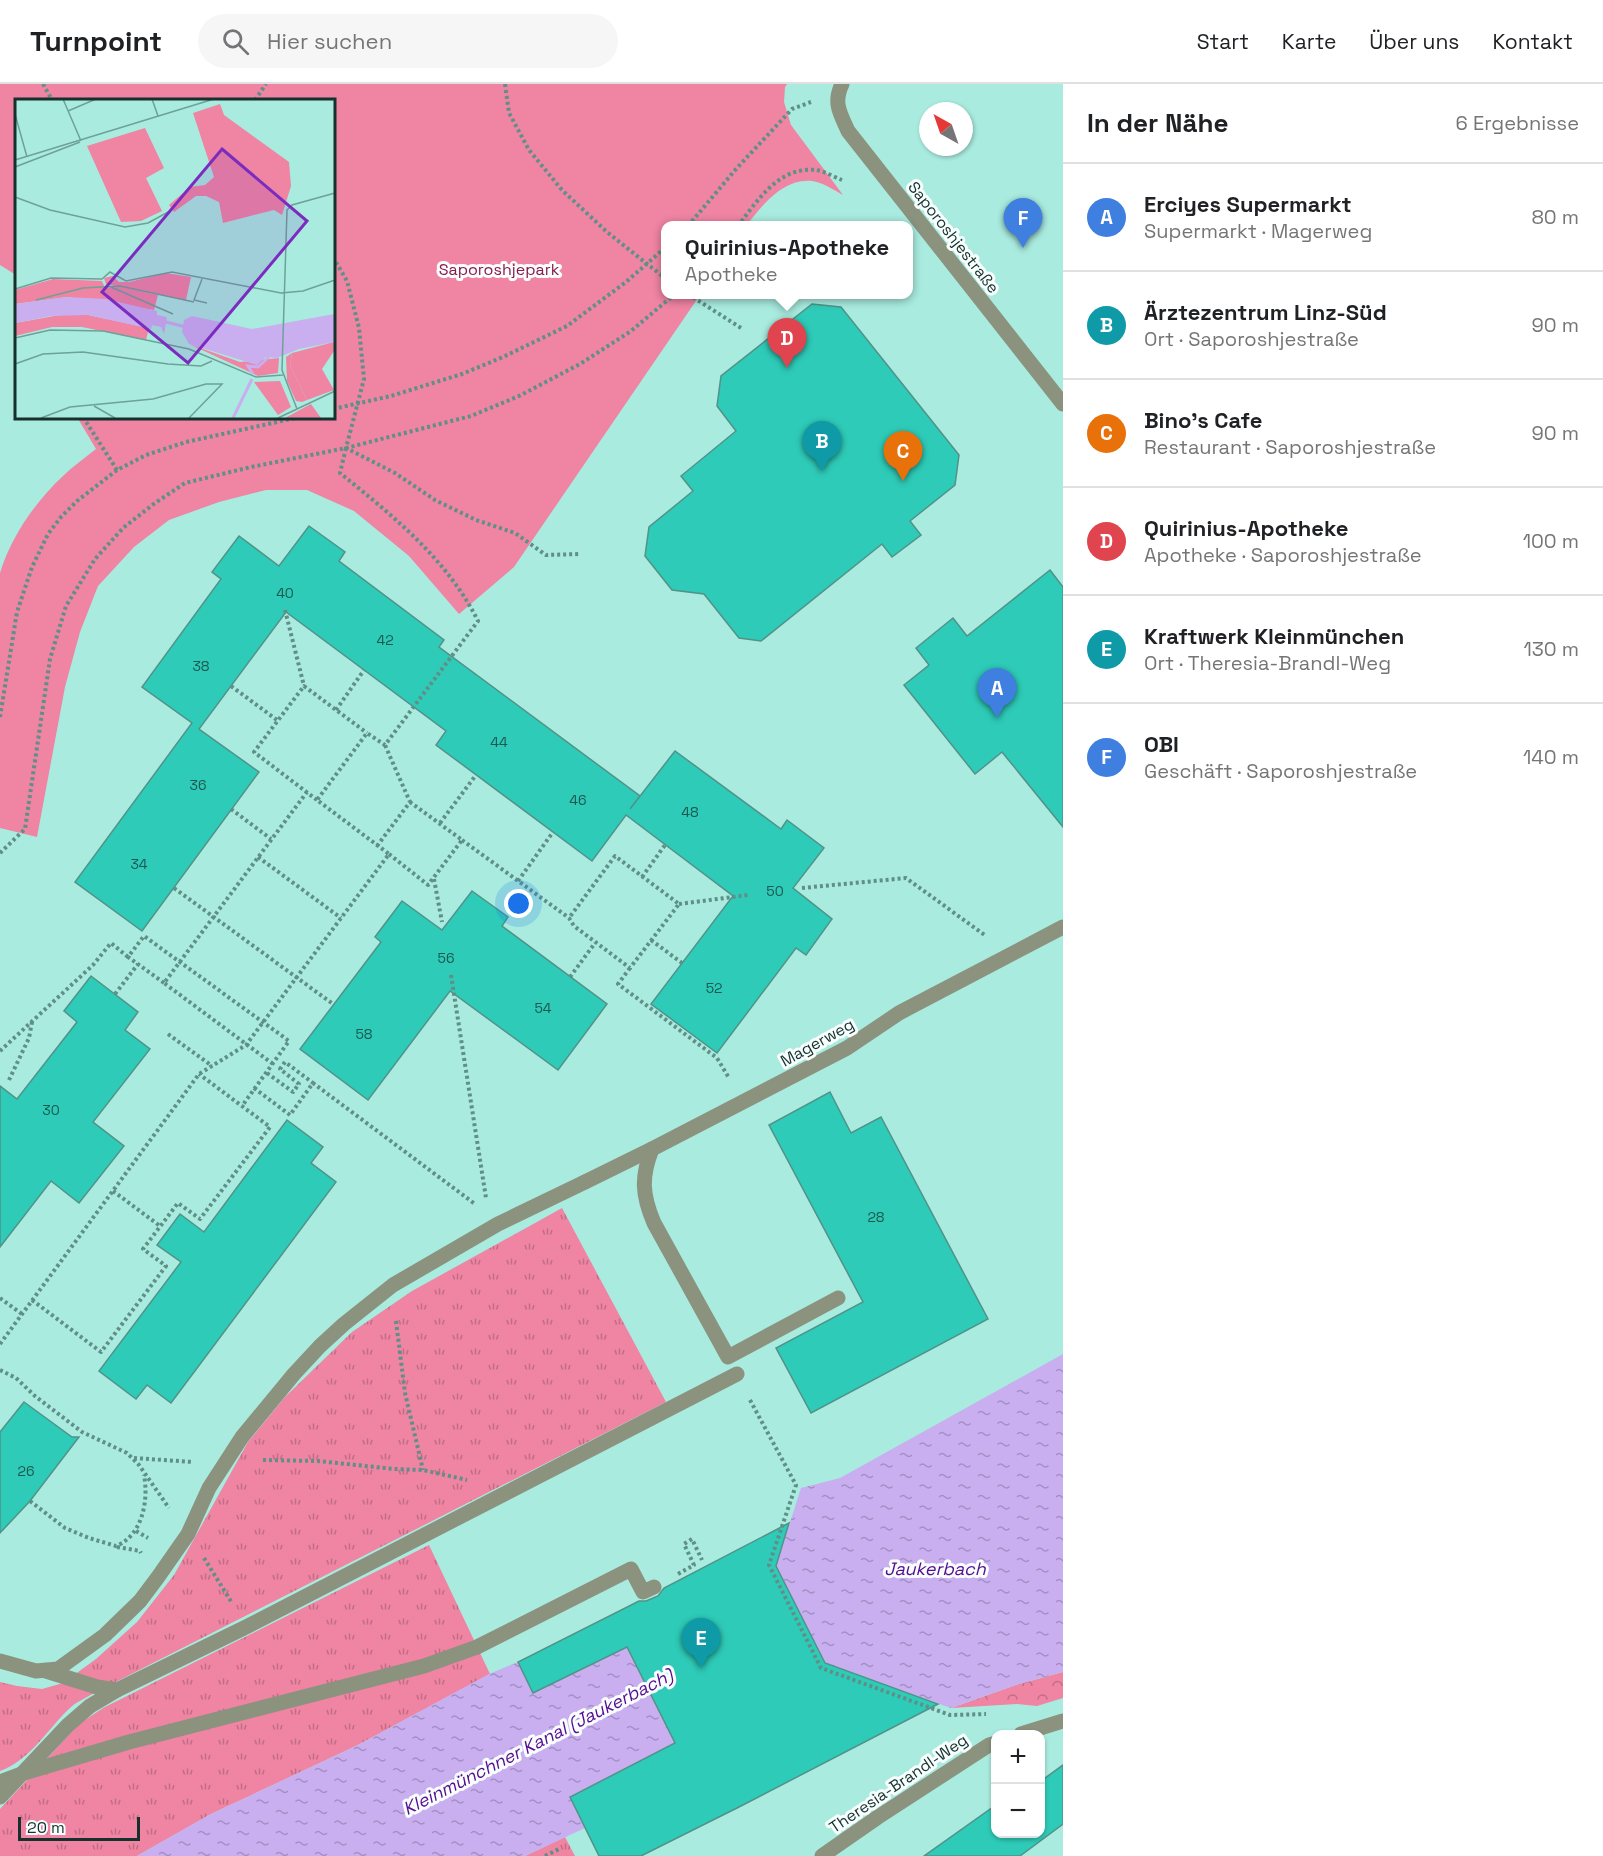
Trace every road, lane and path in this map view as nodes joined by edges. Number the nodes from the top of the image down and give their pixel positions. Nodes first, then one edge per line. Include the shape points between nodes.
1 (43, 84) edge
2 (265, 84) edge
3 (505, 84) edge
4 (840, 88) edge
5 (51, 99) edge
6 (256, 99) edge
7 (842, 180) dead end
8 (691, 221) edge
9 (741, 221) edge
10 (661, 252) edge
11 (334, 259) edge
12 (646, 264) junction
13 (661, 275) edge
14 (669, 299) edge
15 (696, 299) edge
16 (741, 328) dead end
17 (358, 404) junction
18 (1063, 404) edge
19 (334, 410) edge
20 (84, 418) edge
21 (295, 418) edge
22 (346, 448) junction
23 (117, 470) junction
24 (580, 554) dead end
25 (285, 610) dead end
26 (364, 670) dead end
27 (231, 686) dead end
28 (304, 686) junction
29 (336, 710) junction
30 (0, 717) edge
31 (277, 720) junction
32 (367, 733) junction
33 (385, 746) junction
34 (476, 775) dead end
35 (307, 792) junction
36 (317, 800) junction
37 (410, 802) junction
38 (231, 809) dead end
39 (440, 823) junction
40 (553, 832) dead end
41 (271, 839) junction
42 (462, 840) junction
43 (665, 845) dead end
44 (377, 846) junction
45 (0, 853) edge
46 (388, 854) junction
47 (258, 857) junction
48 (642, 877) junction
49 (434, 878) junction
50 (518, 881) junction
51 (174, 888) dead end
52 (802, 888) dead end
53 (748, 895) dead end
54 (679, 904) junction
55 (213, 917) junction
56 (341, 918) junction
57 (569, 918) junction
58 (442, 922) dead end
59 (1063, 927) edge
60 (651, 940) junction
61 (595, 943) junction
62 (128, 957) junction
63 (1004, 958) junction
64 (180, 962) junction
65 (682, 963) dead end
66 (138, 964) junction
67 (630, 968) junction
68 (451, 975) dead end
69 (570, 977) dead end
70 (296, 978) junction
71 (164, 983) junction
72 (115, 994) dead end
73 (333, 1004) dead end
74 (32, 1022) junction
75 (263, 1022) junction
76 (168, 1034) dead end
77 (246, 1044) junction
78 (0, 1051) edge
79 (273, 1064) junction
80 (212, 1066) junction
81 (267, 1072) junction
82 (199, 1074) junction
83 (9, 1080) dead end
84 (313, 1083) junction
85 (255, 1088) junction
86 (743, 1102) junction
87 (242, 1106) junction
88 (652, 1149) junction
89 (113, 1191) junction
90 (493, 1219) junction
91 (160, 1226) junction
92 (393, 1285) junction
93 (0, 1298) edge
94 (838, 1298) dead end
95 (32, 1300) junction
96 (22, 1314) junction
97 (0, 1344) edge
98 (0, 1370) edge
99 (737, 1374) joint
100 (134, 1458) junction
101 (226, 1460) junction
102 (423, 1470) junction
103 (143, 1473) junction
104 (514, 1490) junction
105 (30, 1501) dead end
106 (136, 1531) junction
107 (188, 1534) junction
108 (148, 1538) dead end
109 (116, 1546) junction
110 (144, 1556) dead end
111 (702, 1560) dead end
112 (654, 1587) joint
113 (246, 1627) junction
114 (0, 1661) edge
115 (46, 1671) junction
116 (117, 1690) junction
117 (993, 1713) dead end
118 (1063, 1721) edge
119 (1034, 1730) edge
120 (991, 1744) edge
121 (24, 1773) junction
122 (0, 1782) edge
123 (0, 1797) edge
124 (561, 1848) dead end
125 (545, 1856) edge
126 (822, 1856) edge

1 - 5 path
2 - 6 path
3 - 12 path via 509,113 529,150 562,190
4 - 8 path via 792,110
4 - 18 street, Saporoshjestraße via 838,108 848,130
7 - 9 path via 817,170 799,171 765,190
10 - 12 path
11 - 17 path via 347,281 359,328 364,379
12 - 13 path
12 - 17 path via 567,326 462,374
14 - 22 path via 631,331 580,364 519,396 471,416
15 - 16 path
17 - 19 path
17 - 22 path
20 - 23 path
21 - 23 path via 186,442
22 - 24 path via 395,473 435,500 514,533 546,555
22 - 33 path via 340,473 419,540 467,599 478,621
22 - 45 path via 185,483 123,528 95,559 66,606 50,659 25,829
23 - 30 path via 61,517 32,567 17,612
25 - 28 path
26 - 29 path
27 - 31 path
28 - 29 path
28 - 31 path
29 - 32 path
31 - 35 path via 254,752
32 - 33 path
32 - 36 path
33 - 37 path
34 - 39 path
35 - 36 path
35 - 41 path
36 - 44 path
37 - 39 path
37 - 44 path
38 - 41 path
39 - 42 path
40 - 50 path
41 - 47 path
42 - 49 path
42 - 50 path
43 - 48 path
44 - 46 path
46 - 49 path via 428,885
46 - 56 path
47 - 55 path
47 - 56 path
48 - 54 path
48 - 57 path via 615,856
49 - 58 path
50 - 57 path
51 - 55 path
52 - 63 path via 906,878 995,942
53 - 54 path
54 - 60 path
55 - 64 path
55 - 70 path
56 - 70 path
57 - 61 path
59 - 63 street, Magerweg
60 - 65 path
60 - 67 path
61 - 67 path
61 - 69 path
62 - 64 path via 144,936
62 - 66 path
62 - 74 path via 111,944
63 - 86 street, Magerweg
64 - 71 path
64 - 75 path
66 - 71 path
66 - 72 path
67 - 86 path via 618,984 717,1058
68 - 90 path
70 - 73 path
70 - 75 path
71 - 77 path
74 - 78 path
74 - 83 path via 29,1038
75 - 77 path
75 - 79 path via 290,1041
76 - 80 path
77 - 79 path
77 - 80 path
79 - 81 path
80 - 82 path
81 - 84 path via 293,1092 299,1084 280,1069 285,1062
81 - 85 path
82 - 87 path
82 - 89 path
84 - 85 path via 290,1115
84 - 90 path
85 - 87 path
86 - 88 street, Magerweg
87 - 91 path via 270,1126 200,1219 178,1203
88 - 90 street, Magerweg via 585,1182
88 - 94 street via 644,1182 646,1205 728,1357
89 - 91 path
89 - 95 path
90 - 92 street, Magerweg
91 - 95 path via 143,1249 166,1266 101,1352
92 - 101 street, Magerweg via 320,1346
92 - 102 path via 405,1393
93 - 96 path
95 - 96 path
96 - 97 path
98 - 100 path via 16,1378 82,1432
99 - 104 street
99 - 117 path via 796,1485 769,1565 821,1668 950,1715
100 - 101 path via 205,1464
100 - 103 path
101 - 102 path via 288,1460
101 - 107 street, Magerweg
102 - 104 path
103 - 106 path via 144,1505
103 - 107 path
104 - 113 street
105 - 109 path via 65,1528
106 - 108 path
106 - 109 path
107 - 113 path
107 - 115 street, Magerweg via 140,1601 105,1635 58,1669
109 - 110 path via 140,1551
111 - 112 path via 692,1539 684,1544 694,1565
112 - 121 street via 643,1592 631,1569 477,1647 423,1666
113 - 116 street
114 - 115 street
115 - 116 street
116 - 121 street via 68,1725
118 - 119 street
120 - 126 street, Theresia-Brandl-Weg
121 - 122 street
121 - 123 street
124 - 125 path

